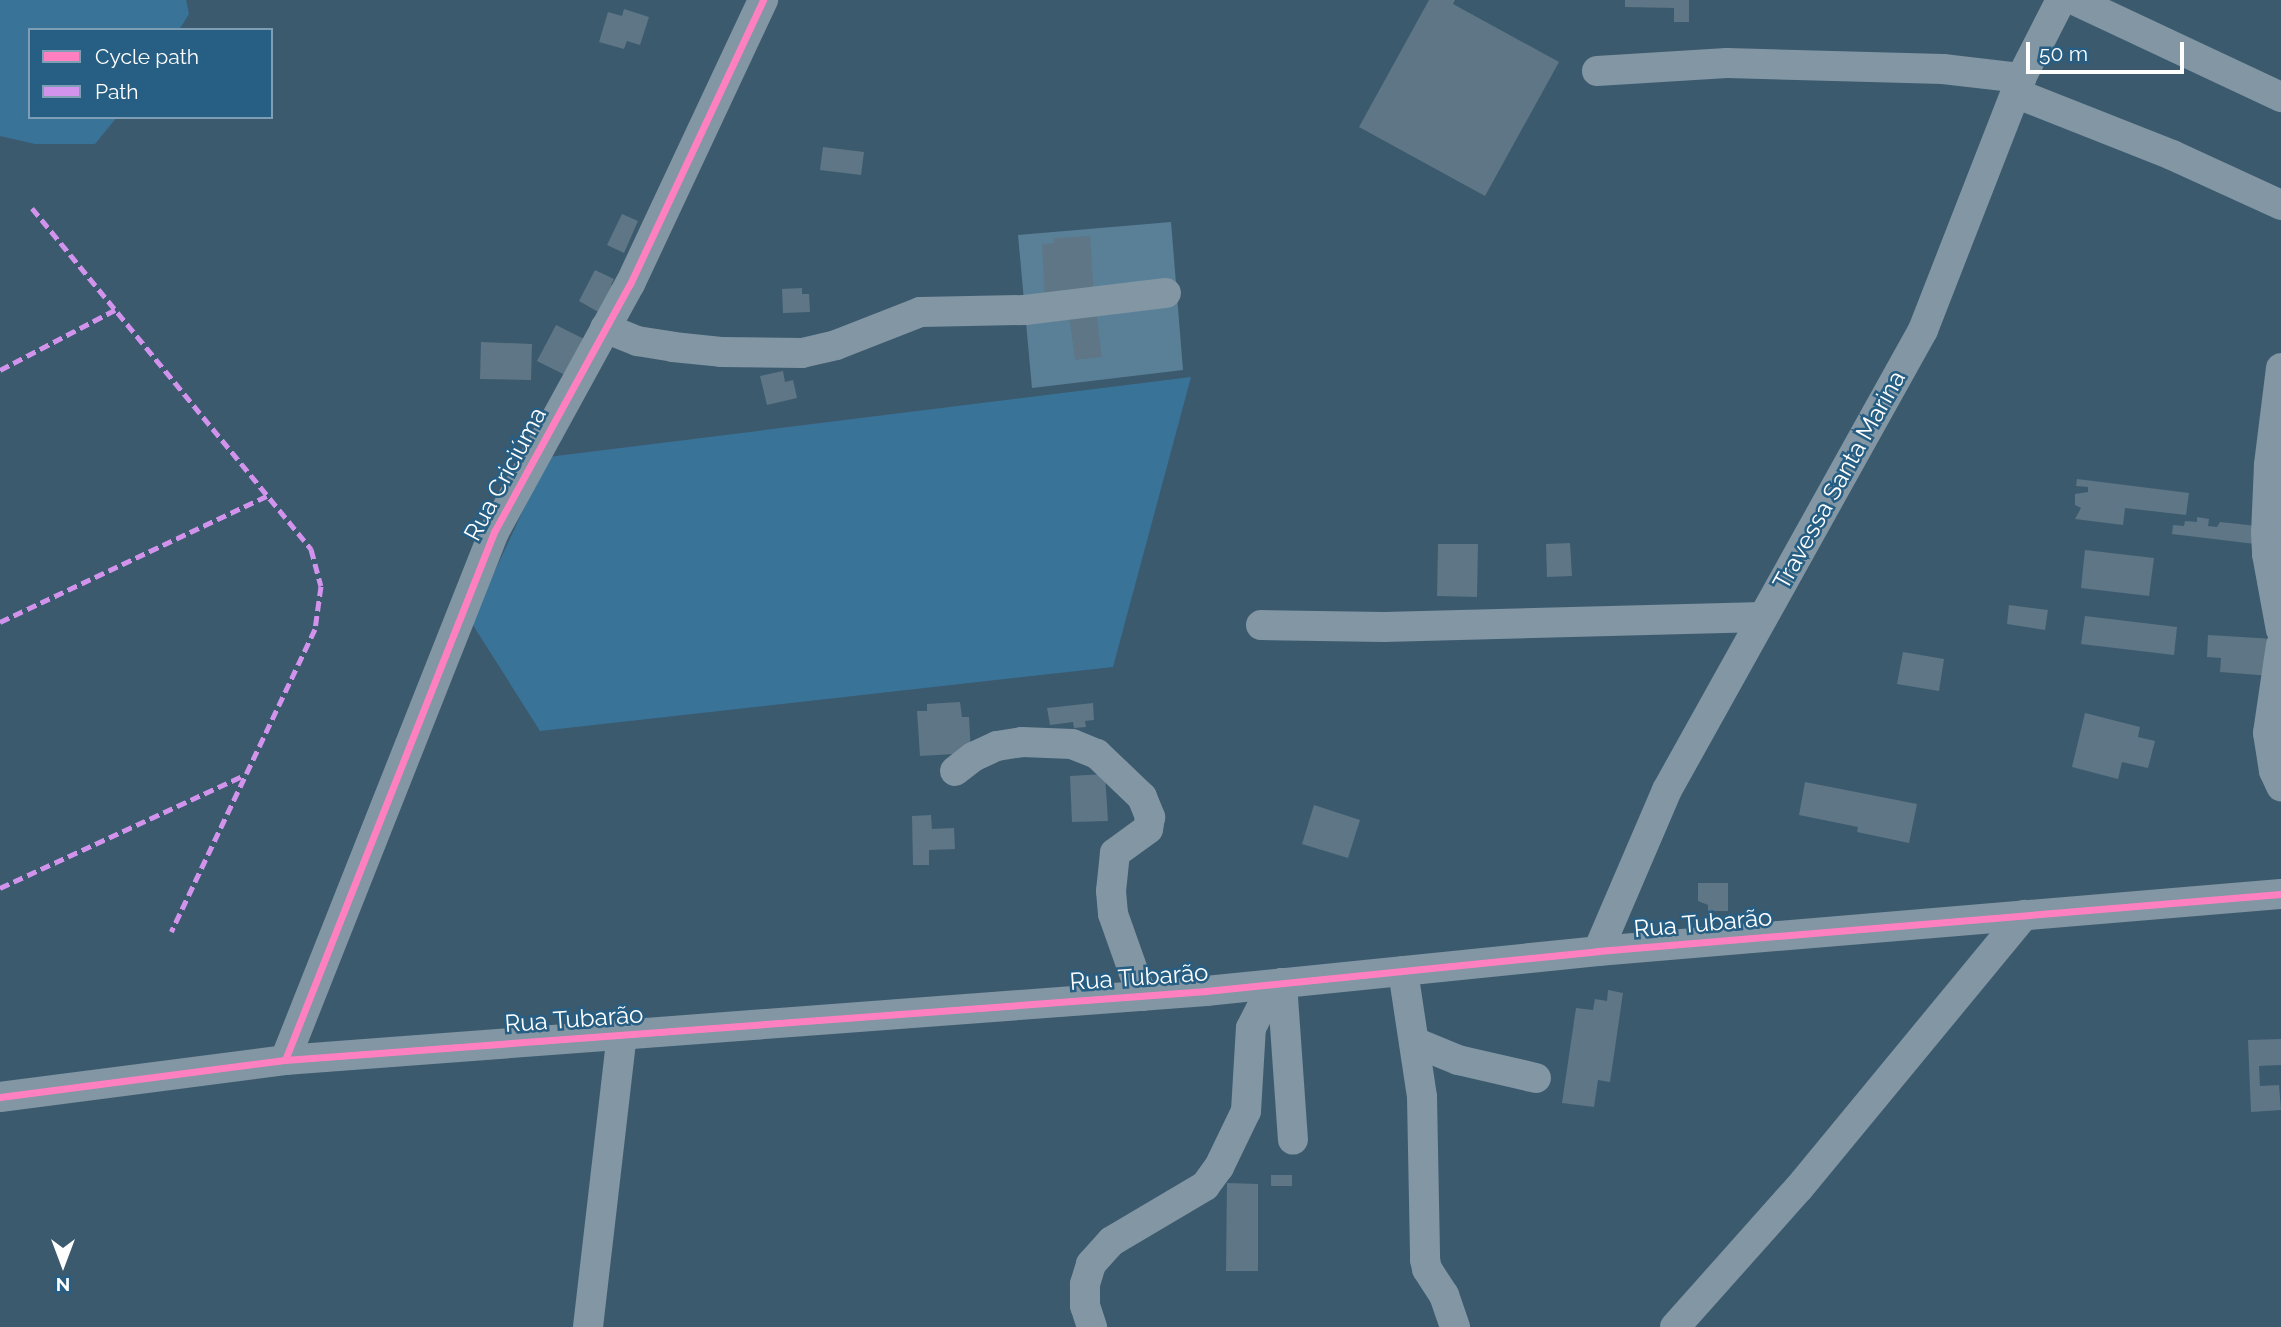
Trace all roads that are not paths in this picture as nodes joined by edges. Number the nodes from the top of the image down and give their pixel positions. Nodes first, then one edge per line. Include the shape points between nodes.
1 (763, 0) edge
2 (2061, 0) edge
3 (2074, 0) edge
4 (1597, 71) dead end
5 (2018, 85) junction
6 (2281, 97) edge
7 (2281, 205) edge
8 (1166, 293) dead end
9 (605, 328) junction
10 (2281, 369) edge
11 (1763, 617) junction
12 (1261, 625) dead end
13 (2281, 631) edge
14 (2281, 645) edge
15 (955, 771) dead end
16 (2281, 786) edge
17 (2281, 894) edge
18 (2024, 915) junction
19 (1598, 951) junction
20 (1403, 971) junction
21 (1282, 984) junction
22 (1142, 996) junction
23 (622, 1035) junction
24 (1414, 1042) junction
25 (285, 1060) junction
26 (1536, 1078) dead end
27 (0, 1097) edge
28 (1293, 1140) dead end
29 (588, 1327) edge
30 (1092, 1327) edge
31 (1455, 1327) edge
32 (1675, 1327) edge

1 - 9 street, Rua Criciúma
2 - 5 street, Travessa Santa Marina
3 - 6 street
4 - 5 street via 1727,63 1943,69
5 - 7 street
5 - 11 street, Travessa Santa Marina via 1923,330
8 - 9 street via 1025,310 920,312 836,345 802,353 673,347 637,341
9 - 25 street, Rua Criciúma via 494,532
10 - 13 street via 2266,533
11 - 12 street via 1397,627
11 - 19 street, Travessa Santa Marina via 1667,790
14 - 16 street via 2268,733
15 - 22 street via 997,746 1072,744 1097,754 1142,797 1150,817 1148,829 1115,853 1111,891 1116,923
17 - 18 street, Rua Tubarão
18 - 19 street, Rua Tubarão
18 - 32 street via 1799,1188
19 - 20 street, Rua Tubarão
20 - 21 street, Rua Tubarão
20 - 24 street
21 - 22 street, Rua Tubarão
21 - 28 street
21 - 30 street via 1265,1000 1251,1028 1246,1111 1219,1167 1205,1186 1112,1241 1091,1264 1085,1306
22 - 23 street, Rua Tubarão
23 - 25 street, Rua Tubarão
23 - 29 street
24 - 26 street via 1438,1054
24 - 31 street via 1422,1097 1425,1260
25 - 27 street, Rua Tubarão

